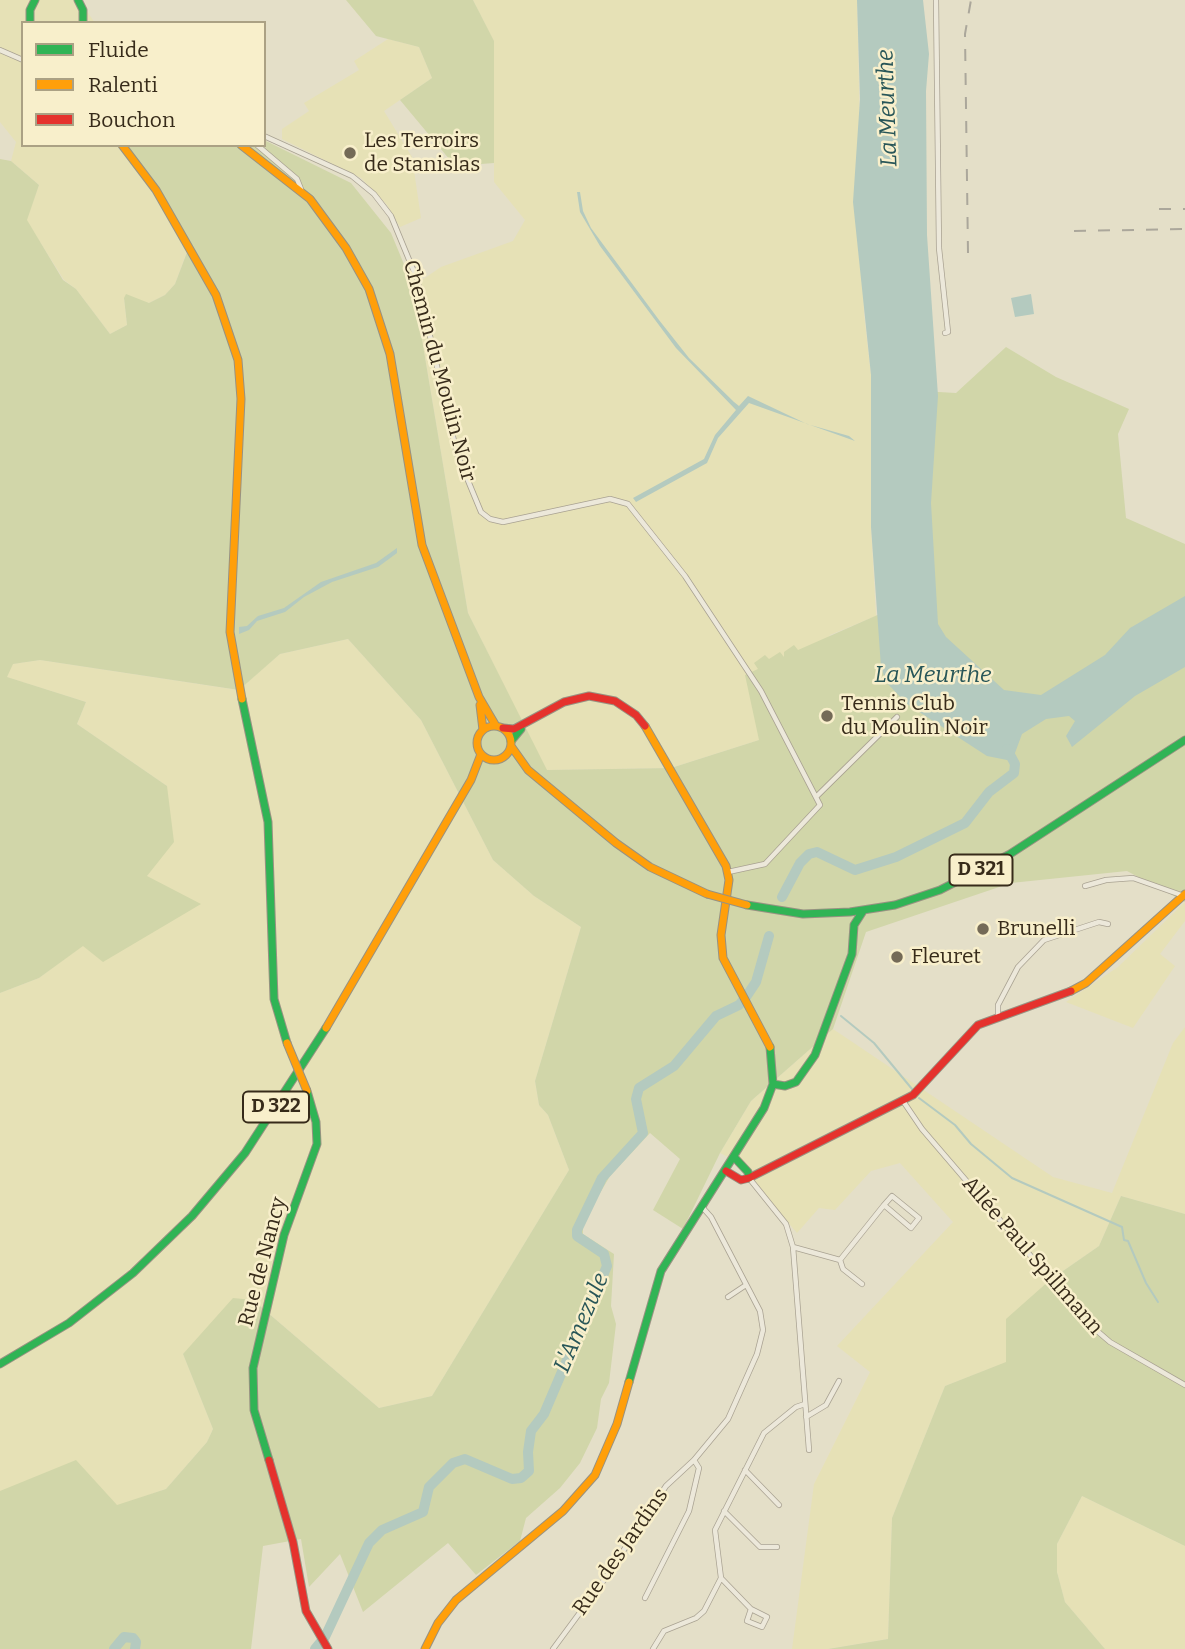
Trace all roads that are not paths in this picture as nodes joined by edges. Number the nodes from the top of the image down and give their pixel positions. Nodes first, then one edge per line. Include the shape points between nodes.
1 (24, 0) edge
2 (35, 0) edge
3 (78, 0) edge
4 (936, 0) edge
5 (30, 10) junction
6 (30, 21) edge
7 (83, 21) edge
8 (0, 50) edge
9 (21, 59) edge
10 (266, 137) edge
11 (124, 147) edge
12 (244, 147) edge
13 (259, 147) edge
14 (303, 192) junction
15 (945, 333) dead end
16 (479, 697) junction
17 (535, 717) junction
18 (897, 717) dead end
19 (500, 727) junction
20 (483, 730) junction
21 (1185, 740) edge
22 (511, 744) junction
23 (481, 754) junction
24 (498, 759) junction
25 (528, 770) junction
26 (471, 780) junction
27 (817, 796) junction
28 (728, 872) junction
29 (1085, 886) dead end
30 (1185, 895) edge
31 (863, 911) junction
32 (1108, 924) dead end
33 (998, 1016) junction
34 (773, 1084) junction
35 (903, 1100) junction
36 (734, 1157) junction
37 (726, 1171) junction
38 (749, 1178) junction
39 (884, 1205) junction
40 (702, 1207) junction
41 (793, 1247) junction
42 (840, 1260) junction
43 (746, 1284) junction
44 (862, 1284) dead end
45 (728, 1297) dead end
46 (0, 1364) edge
47 (839, 1381) dead end
48 (1185, 1385) edge
49 (805, 1404) junction
50 (806, 1417) junction
51 (809, 1450) dead end
52 (694, 1460) junction
53 (745, 1470) junction
54 (779, 1505) dead end
55 (724, 1511) junction
56 (777, 1547) dead end
57 (721, 1578) junction
58 (645, 1598) dead end
59 (751, 1609) junction
60 (327, 1648) edge
61 (425, 1649) edge
62 (553, 1649) edge
63 (653, 1649) edge

1 - 5 street
2 - 5 street
3 - 7 street
4 - 15 street via 939,248
5 - 6 street
8 - 9 street
10 - 27 street, Chemin du Moulin Noir via 352,176 391,216 417,279 457,454 481,512 503,522 610,499 628,504 685,576 747,669
11 - 60 street, Rue de Nancy, bridge via 156,190 211,287 236,348 241,399 230,632 268,822 274,999 307,1091 317,1144 286,1227 252,1388 254,1410 293,1542 306,1611
12 - 14 street
13 - 14 street via 296,179
14 - 16 street via 353,258 381,320 412,503 426,557
16 - 19 street
16 - 20 street
17 - 19 street via 514,729
17 - 22 street
17 - 28 street via 589,696 626,708 647,729
18 - 27 street
19 - 20 street
19 - 22 street
20 - 23 street via 477,744
21 - 31 street, D 321 via 975,874 913,900
22 - 24 street
22 - 25 street, D 321
23 - 24 street
23 - 26 street, D 322
24 - 25 street, D 321
24 - 26 street, D 322 via 481,767
25 - 31 street, D 321, bridge via 650,867 707,894 803,914
26 - 46 street, D 322 via 293,1083 245,1153 192,1216 134,1273 69,1323
27 - 28 street via 817,810 776,855 756,868
28 - 34 street via 723,958 772,1052
29 - 30 street via 1133,878
30 - 33 street via 1086,983 1059,998
31 - 34 street via 854,925 852,954 822,1042 810,1065 791,1085
32 - 33 street via 1099,922 1044,940 1018,967 998,1005
33 - 35 street via 978,1025 924,1084
34 - 36 street
35 - 38 street
35 - 48 street, Allée Paul Spillmann via 922,1129 1089,1324 1110,1342
36 - 37 street
36 - 38 street
37 - 38 street via 741,1180
37 - 40 street
38 - 41 street via 786,1224
39 - 39 street via 911,1228 919,1218 896,1197
39 - 42 street
40 - 43 street, Rue des Jardins
40 - 61 street via 661,1271 617,1424 595,1475 568,1507 456,1600
41 - 42 street
41 - 49 street
42 - 44 street via 843,1269
43 - 45 street
43 - 52 street, Rue des Jardins via 762,1322 757,1354 736,1405
47 - 50 street via 826,1405
49 - 50 street
49 - 53 street via 766,1430
50 - 51 street
52 - 58 street via 699,1470 689,1511
52 - 62 street, Rue des Jardins via 666,1486
53 - 54 street
53 - 55 street
55 - 56 street via 760,1547
55 - 57 street via 714,1535
57 - 59 street
57 - 63 street via 702,1614 664,1631
59 - 59 street via 766,1617 762,1627 747,1621

